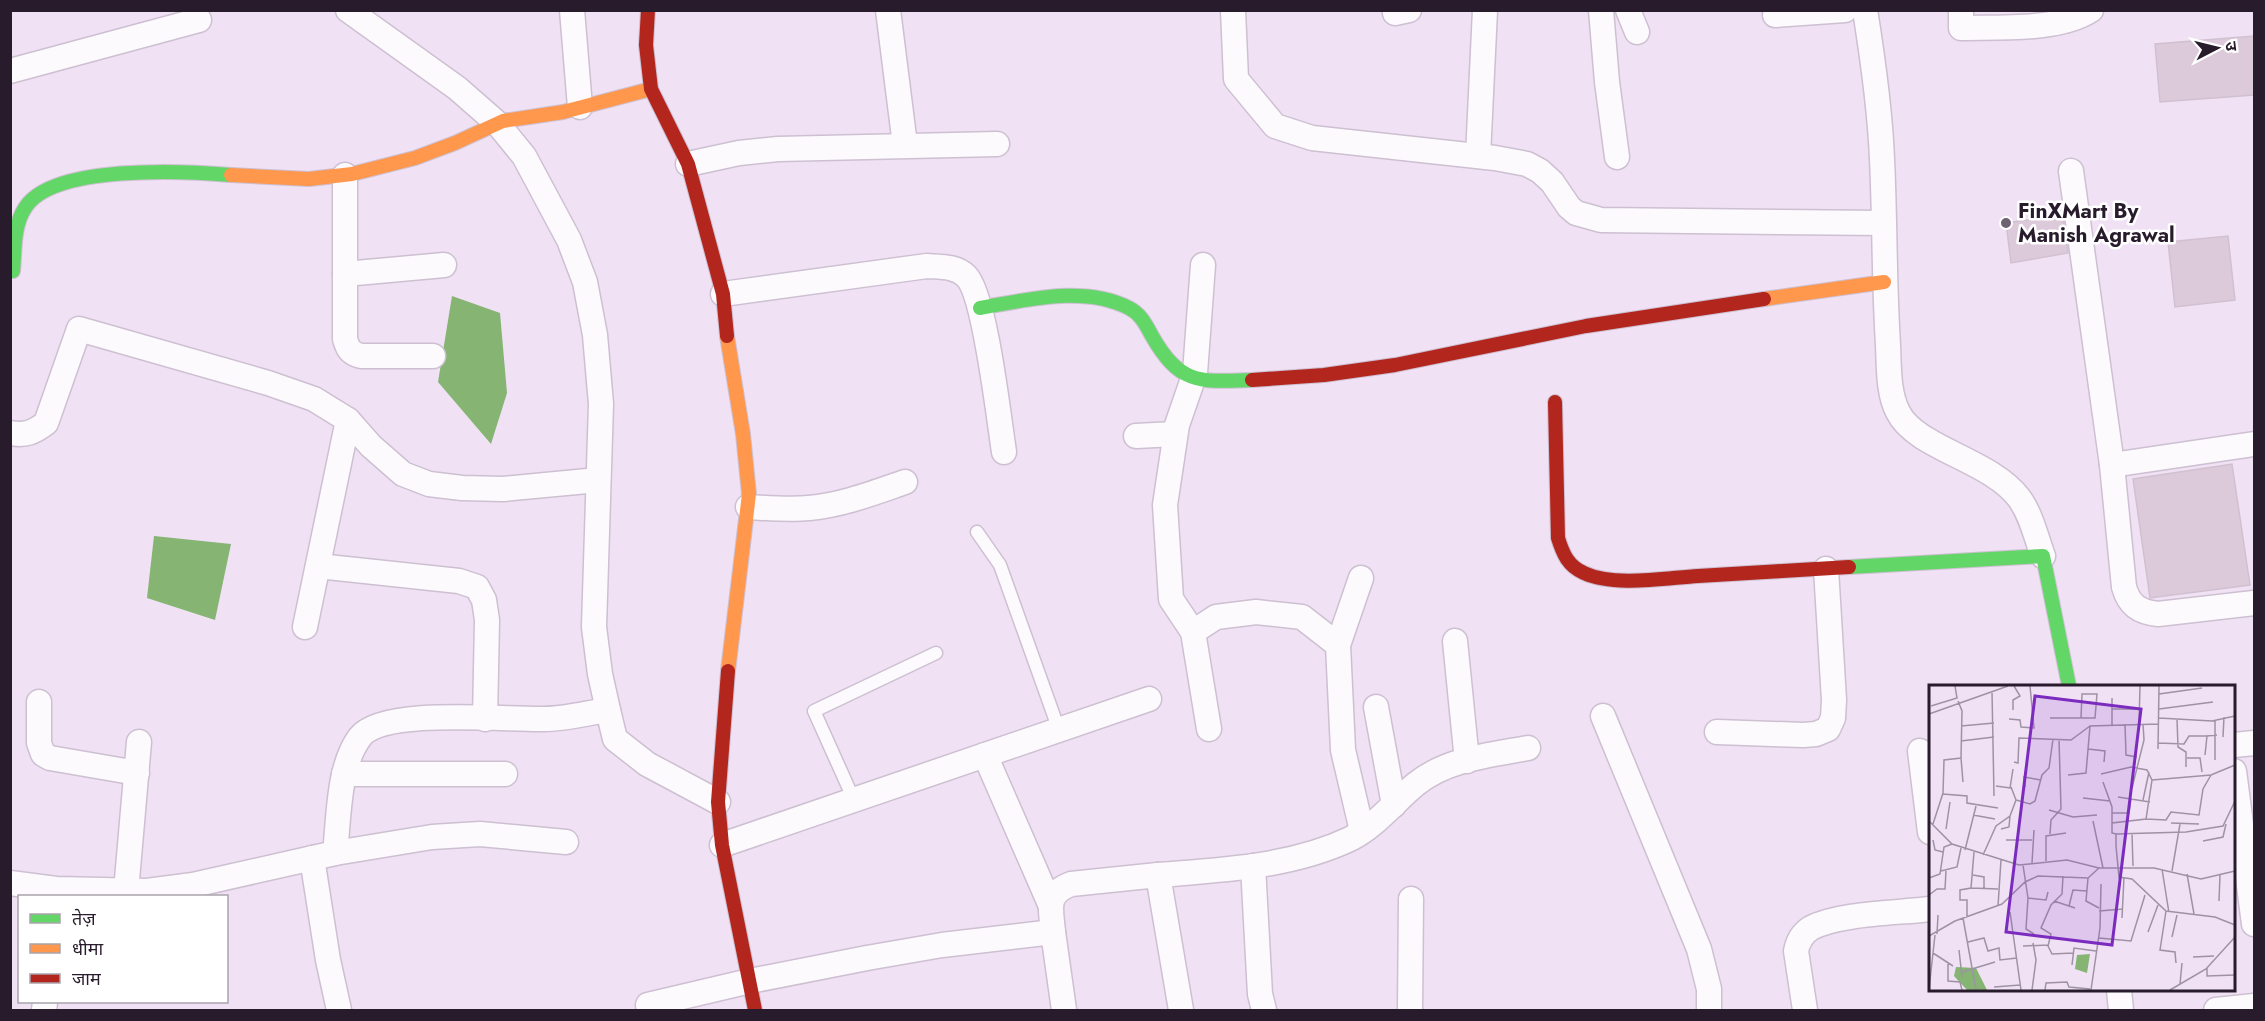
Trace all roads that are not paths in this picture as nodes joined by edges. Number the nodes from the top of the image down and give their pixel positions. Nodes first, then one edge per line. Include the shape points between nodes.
1 (348, 10) edge
2 (573, 10) edge
3 (648, 10) edge
4 (888, 10) edge
5 (1233, 10) edge
6 (1485, 10) edge
7 (1601, 10) edge
8 (1845, 10) edge
9 (1865, 10) edge
10 (1961, 10) edge
11 (2091, 10) edge
12 (1775, 15) dead end
13 (199, 20) dead end
14 (10, 71) edge
15 (651, 88) junction
16 (580, 107) junction
17 (496, 123) junction
18 (996, 144) dead end
19 (905, 145) junction
20 (1478, 156) junction
21 (1617, 157) dead end
22 (688, 164) junction
23 (2071, 171) dead end
24 (345, 175) junction
25 (1883, 223) junction
26 (444, 265) dead end
27 (1203, 265) dead end
28 (13, 271) dead end
29 (345, 274) junction
30 (1884, 282) junction
31 (723, 294) junction
32 (980, 308) junction
33 (433, 356) dead end
34 (1193, 380) junction
35 (1555, 402) dead end
36 (348, 420) junction
37 (10, 433) edge
38 (1175, 434) junction
39 (1136, 436) dead end
40 (2254, 444) edge
41 (1004, 452) dead end
42 (2112, 465) junction
43 (598, 480) junction
44 (905, 482) dead end
45 (748, 507) junction
46 (977, 532) dead end
47 (2043, 556) junction
48 (318, 566) junction
49 (1826, 569) junction
50 (1361, 578) dead end
51 (2254, 603) edge
52 (305, 627) dead end
53 (1193, 632) junction
54 (1455, 641) dead end
55 (1338, 645) junction
56 (936, 652) dead end
57 (2069, 685) edge
58 (1149, 699) dead end
59 (39, 702) dead end
60 (1376, 707) dead end
61 (608, 710) junction
62 (1603, 716) dead end
63 (485, 719) junction
64 (1209, 729) dead end
65 (1059, 730) junction
66 (1717, 732) dead end
67 (139, 742) dead end
68 (2254, 743) edge
69 (2235, 745) edge
70 (1528, 748) dead end
71 (1920, 751) dead end
72 (985, 755) junction
73 (1467, 761) junction
74 (137, 773) junction
75 (344, 774) junction
76 (505, 774) dead end
77 (2235, 779) edge
78 (854, 800) junction
79 (718, 802) junction
80 (1394, 805) junction
81 (1929, 824) edge
82 (1362, 831) junction
83 (566, 842) dead end
84 (722, 846) junction
85 (324, 855) junction
86 (1253, 866) junction
87 (1158, 875) junction
88 (10, 883) edge
89 (126, 891) junction
90 (56, 893) edge
91 (1411, 899) dead end
92 (1050, 904) junction
93 (1929, 909) edge
94 (2254, 924) edge
95 (1053, 932) junction
96 (750, 981) junction
97 (2119, 991) edge
98 (2254, 1006) edge
99 (339, 1011) edge
100 (650, 1011) edge
101 (754, 1011) edge
102 (1064, 1011) edge
103 (1181, 1011) edge
104 (1264, 1011) edge
105 (1410, 1011) edge
106 (1709, 1011) edge
107 (1805, 1011) edge
108 (2121, 1011) edge
109 (2216, 1011) edge

1 - 17 street via 457,88
2 - 16 street
3 - 15 street via 646,45
4 - 19 street
5 - 20 street via 1236,79 1275,126 1312,138
6 - 20 street
7 - 21 street
8 - 12 street
9 - 25 street via 1878,89
10 - 11 street via 1961,28 2049,24
13 - 14 street
15 - 16 street
15 - 22 street
16 - 17 street
17 - 24 street via 409,160
17 - 43 street via 524,156 569,240 585,282 595,335 601,404
18 - 19 street
19 - 22 street via 748,152
20 - 25 street via 1527,164 1552,182 1569,207 1601,220
22 - 31 street
23 - 42 street
24 - 28 street via 289,179 144,171 117,173 55,188 31,200 19,220
24 - 29 street
25 - 30 street
26 - 29 street
27 - 34 street
29 - 33 street via 345,339 352,353 378,357
30 - 34 street via 1586,326 1367,370 1228,381
30 - 47 street via 1890,377 1898,413 1908,427 1986,470 2018,497
31 - 32 street via 927,266 959,271 969,278
31 - 45 street via 743,434
32 - 34 street via 1059,297 1113,302 1141,316 1174,368
32 - 41 street
34 - 38 street
35 - 49 street via 1558,538 1561,553 1578,572 1613,580
36 - 37 street via 314,399 268,383 79,329 46,423 34,432
36 - 43 street via 403,474 429,484 503,489
36 - 48 street
38 - 39 street
38 - 53 street via 1165,505 1171,599
40 - 42 street
42 - 51 street via 2124,587 2135,607 2143,613 2158,614
43 - 61 street via 594,627
44 - 45 street via 826,506
45 - 79 street
46 - 65 lane via 1000,565
47 - 49 street
47 - 57 street
48 - 52 street
48 - 63 street via 459,581 477,587 487,620
49 - 66 street via 1834,700 1828,729 1803,735
50 - 55 street
53 - 55 street via 1216,617 1256,612 1302,617
53 - 64 street
54 - 73 street
55 - 82 street via 1343,750
56 - 78 lane via 814,711
58 - 65 street
59 - 74 street via 39,743 43,754
60 - 80 street
61 - 63 street via 547,720
61 - 79 street via 615,739 647,764
62 - 106 street via 1699,949 1709,989
63 - 75 street via 425,718 375,726 361,735 350,752
65 - 72 street
67 - 74 street
68 - 69 street
70 - 73 street
71 - 81 street
72 - 78 street
72 - 92 street
73 - 80 street via 1435,771
74 - 89 street
75 - 76 street
75 - 85 street
77 - 94 street
78 - 84 street
79 - 84 street
80 - 82 street
82 - 86 street via 1305,855
83 - 85 street via 480,834 432,837
84 - 96 street
85 - 89 street via 193,885
85 - 99 street via 322,926
86 - 87 street
86 - 104 street
87 - 92 street via 1071,884 1059,889
87 - 103 street
88 - 90 street
89 - 90 street
91 - 105 street
92 - 95 street
93 - 107 street via 1838,920 1811,929 1796,951
95 - 96 street via 942,945
95 - 102 street
96 - 100 street via 648,1005
96 - 101 street
97 - 108 street
98 - 109 street

